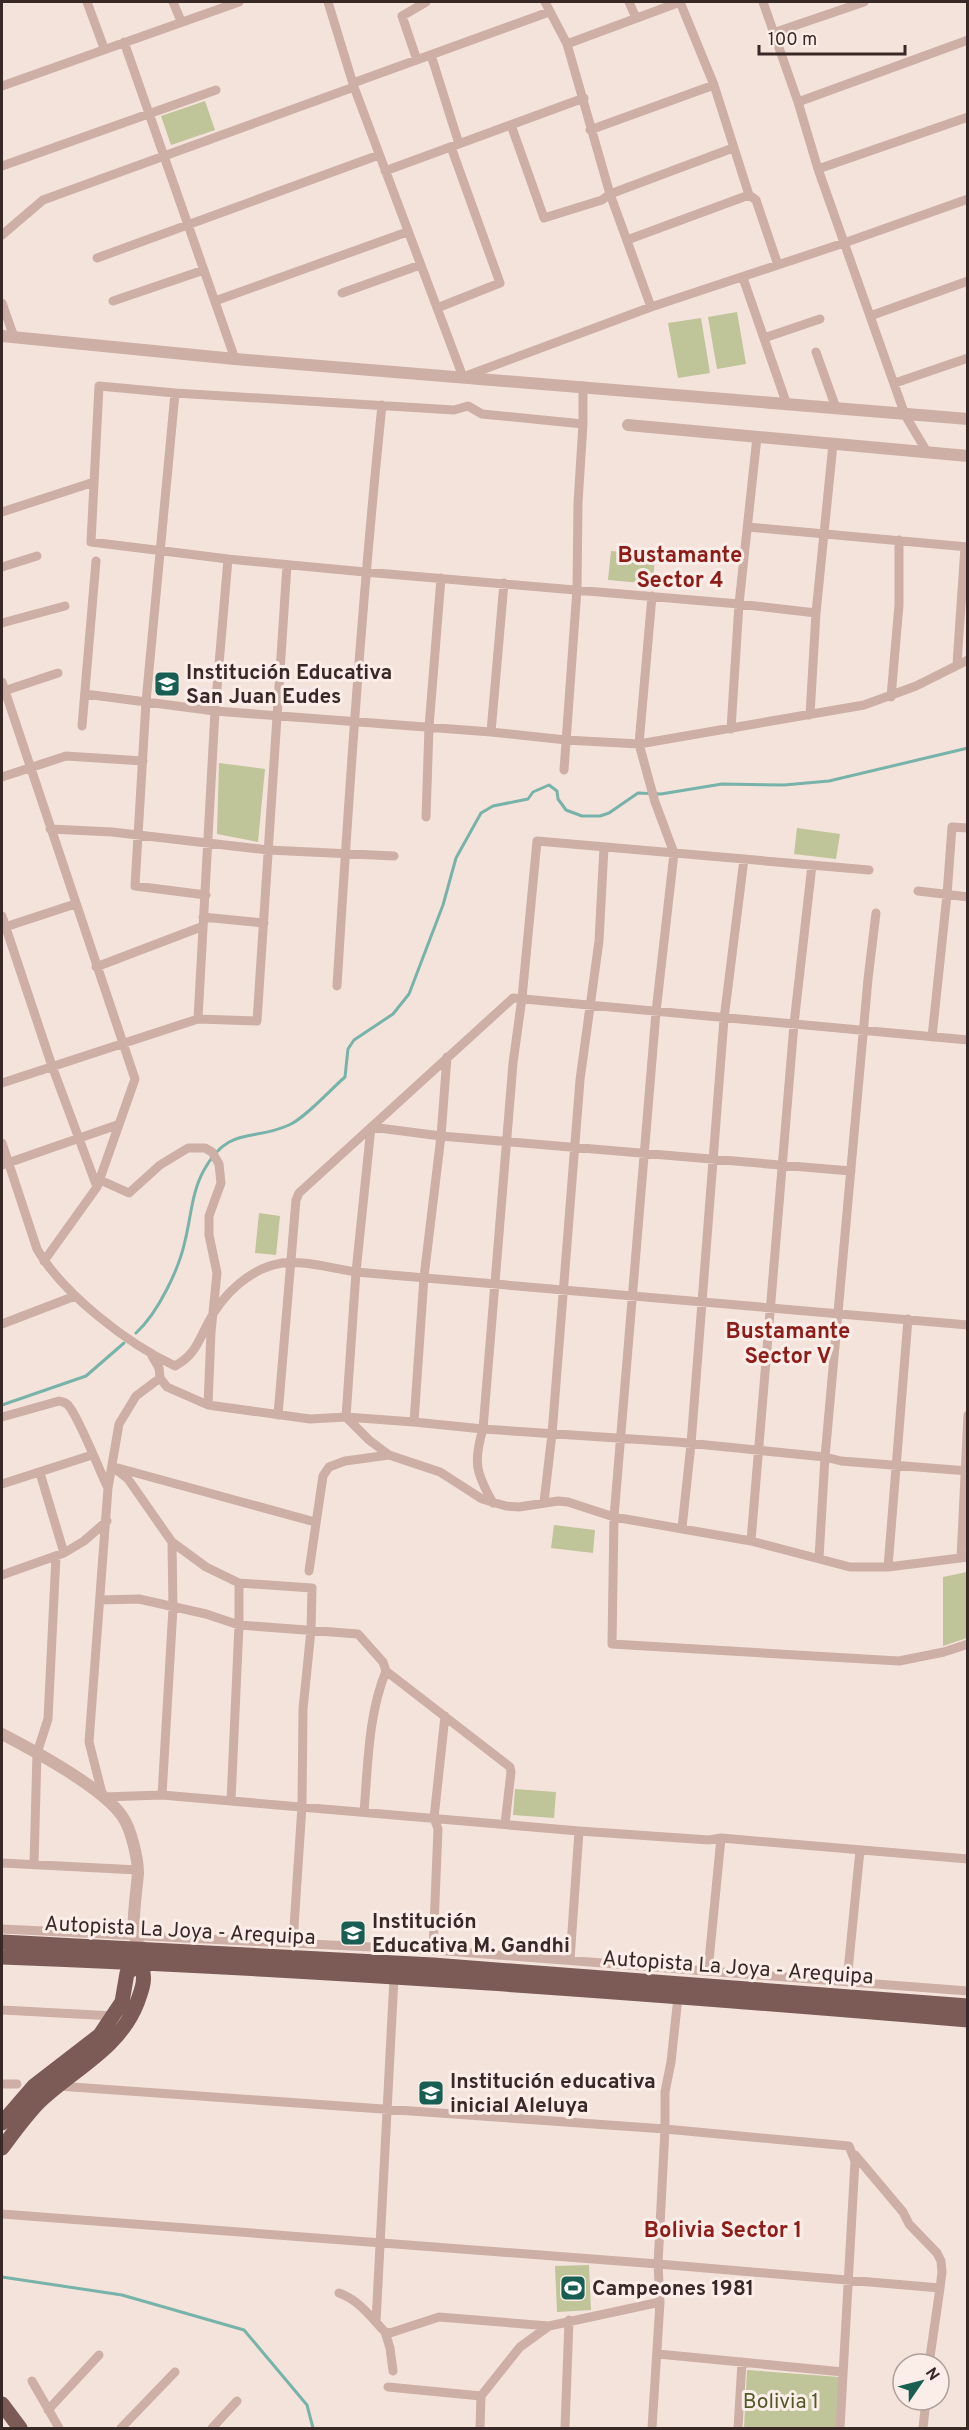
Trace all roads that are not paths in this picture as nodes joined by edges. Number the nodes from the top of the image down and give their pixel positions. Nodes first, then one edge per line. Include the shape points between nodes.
1 (87, 2) edge
2 (173, 2) edge
3 (238, 2) edge
4 (328, 2) edge
5 (426, 2) edge
6 (545, 2) edge
7 (629, 2) edge
8 (680, 2) edge
9 (763, 2) edge
10 (864, 2) edge
11 (549, 12) junction
12 (636, 18) junction
13 (181, 21) junction
14 (774, 33) junction
15 (968, 40) edge
16 (124, 42) junction
17 (567, 44) junction
18 (104, 48) junction
19 (431, 55) junction
20 (417, 60) junction
21 (354, 85) junction
22 (714, 85) junction
23 (2, 86) edge
24 (216, 90) dead end
25 (584, 98) junction
26 (798, 102) junction
27 (150, 112) junction
28 (968, 117) edge
29 (511, 125) junction
30 (590, 130) junction
31 (455, 146) junction
32 (733, 148) junction
33 (379, 155) junction
34 (164, 156) junction
35 (2, 166) edge
36 (818, 169) junction
37 (385, 171) junction
38 (610, 194) junction
39 (749, 195) junction
40 (968, 199) edge
41 (188, 224) junction
42 (407, 232) junction
43 (2, 236) edge
44 (627, 240) junction
45 (844, 243) junction
46 (97, 258) dead end
47 (420, 265) junction
48 (778, 266) junction
49 (204, 270) junction
50 (743, 278) junction
51 (968, 281) edge
52 (342, 293) dead end
53 (113, 301) dead end
54 (215, 301) junction
55 (2, 303) edge
56 (651, 307) junction
57 (437, 308) junction
58 (870, 316) junction
59 (820, 318) dead end
60 (8, 337) edge
61 (764, 338) junction
62 (816, 352) dead end
63 (968, 358) edge
64 (235, 359) junction
65 (463, 377) junction
66 (895, 383) junction
67 (583, 386) junction
68 (175, 393) junction
69 (382, 405) junction
70 (787, 405) junction
71 (836, 408) junction
72 (905, 415) junction
73 (968, 419) edge
74 (583, 424) junction
75 (628, 425) dead end
76 (757, 437) junction
77 (833, 444) junction
78 (927, 452) junction
79 (968, 456) edge
80 (94, 482) junction
81 (2, 512) edge
82 (748, 527) junction
83 (825, 534) junction
84 (899, 540) junction
85 (966, 547) edge
86 (161, 550) junction
87 (37, 556) dead end
88 (228, 559) junction
89 (96, 561) dead end
90 (287, 565) junction
91 (2, 567) edge
92 (365, 572) junction
93 (441, 578) junction
94 (504, 584) junction
95 (577, 589) junction
96 (652, 596) junction
97 (739, 604) junction
98 (65, 606) dead end
99 (816, 613) junction
100 (2, 623) edge
101 (968, 660) edge
102 (957, 664) junction
103 (58, 673) dead end
104 (3, 686) edge
105 (85, 694) junction
106 (891, 697) junction
107 (146, 702) junction
108 (215, 711) junction
109 (277, 715) junction
110 (810, 715) junction
111 (353, 722) junction
112 (82, 726) dead end
113 (429, 727) junction
114 (731, 729) junction
115 (491, 732) junction
116 (566, 740) junction
117 (639, 744) junction
118 (143, 761) junction
119 (30, 767) junction
120 (564, 771) dead end
121 (2, 777) edge
122 (426, 817) dead end
123 (968, 828) edge
124 (50, 829) junction
125 (137, 835) junction
126 (207, 843) junction
127 (604, 847) junction
128 (268, 850) junction
129 (674, 853) junction
130 (345, 854) junction
131 (394, 856) dead end
132 (744, 859) junction
133 (812, 865) junction
134 (869, 870) dead end
135 (918, 891) dead end
136 (206, 895) junction
137 (947, 895) junction
138 (968, 897) edge
139 (75, 904) junction
140 (876, 913) dead end
141 (2, 916) edge
142 (202, 922) junction
143 (264, 922) junction
144 (3, 928) edge
145 (96, 967) junction
146 (337, 986) dead end
147 (522, 998) junction
148 (591, 1005) junction
149 (656, 1012) junction
150 (198, 1019) junction
151 (724, 1019) junction
152 (794, 1024) junction
153 (865, 1030) junction
154 (932, 1038) junction
155 (968, 1040) edge
156 (122, 1043) junction
157 (447, 1057) junction
158 (52, 1066) junction
159 (2, 1083) edge
160 (117, 1125) junction
161 (371, 1127) junction
162 (441, 1136) junction
163 (78, 1138) junction
164 (506, 1141) junction
165 (2, 1143) edge
166 (575, 1147) junction
167 (644, 1154) junction
168 (713, 1160) junction
169 (5, 1164) edge
170 (781, 1165) junction
171 (851, 1171) junction
172 (98, 1184) junction
173 (44, 1261) junction
174 (290, 1263) junction
175 (356, 1272) junction
176 (424, 1277) junction
177 (494, 1283) junction
178 (563, 1289) junction
179 (632, 1295) junction
180 (75, 1296) junction
181 (701, 1302) junction
182 (769, 1306) junction
183 (215, 1309) junction
184 (839, 1315) junction
185 (908, 1318) junction
186 (2, 1324) edge
187 (968, 1325) edge
188 (151, 1355) junction
189 (160, 1378) junction
190 (208, 1405) junction
191 (278, 1415) junction
192 (968, 1415) edge
193 (2, 1417) edge
194 (346, 1417) junction
195 (414, 1422) junction
196 (483, 1429) junction
197 (552, 1434) junction
198 (621, 1437) junction
199 (691, 1444) junction
200 (757, 1451) junction
201 (92, 1455) junction
202 (389, 1455) junction
203 (825, 1457) junction
204 (895, 1465) junction
205 (113, 1467) junction
206 (966, 1470) edge
207 (40, 1473) junction
208 (2, 1484) edge
209 (108, 1488) junction
210 (544, 1502) junction
211 (493, 1503) junction
212 (614, 1517) junction
213 (107, 1521) junction
214 (315, 1522) junction
215 (682, 1528) junction
216 (751, 1541) junction
217 (172, 1542) junction
218 (60, 1554) junction
219 (964, 1557) edge
220 (819, 1558) junction
221 (888, 1567) junction
222 (309, 1571) dead end
223 (2, 1575) edge
224 (239, 1583) junction
225 (100, 1600) junction
226 (172, 1608) junction
227 (239, 1625) junction
228 (311, 1630) junction
229 (968, 1644) edge
230 (386, 1671) junction
231 (445, 1716) junction
232 (2, 1734) edge
233 (37, 1753) junction
234 (162, 1795) junction
235 (102, 1797) junction
236 (231, 1801) junction
237 (302, 1806) junction
238 (364, 1812) junction
239 (434, 1818) junction
240 (505, 1824) junction
241 (579, 1831) junction
242 (721, 1838) junction
243 (860, 1850) junction
244 (968, 1859) edge
245 (2, 1863) edge
246 (34, 1864) junction
247 (138, 1870) junction
248 (2, 1929) edge
249 (134, 1935) junction
250 (2, 1942) edge
251 (293, 1942) junction
252 (143, 1950) junction
253 (433, 1950) junction
254 (2, 1957) edge
255 (570, 1960) junction
256 (708, 1971) junction
257 (394, 1978) junction
258 (847, 1981) junction
259 (968, 1990) edge
260 (678, 1997) junction
261 (968, 2006) edge
262 (2, 2010) edge
263 (114, 2016) junction
264 (968, 2020) edge
265 (2, 2084) edge
266 (17, 2084) dead end
267 (34, 2086) junction
268 (57, 2086) junction
269 (386, 2109) junction
270 (2, 2123) edge
271 (665, 2129) junction
272 (2, 2148) edge
273 (853, 2153) junction
274 (2, 2214) edge
275 (379, 2242) junction
276 (658, 2264) junction
277 (850, 2280) junction
278 (940, 2288) junction
279 (339, 2293) dead end
280 (660, 2302) junction
281 (569, 2320) junction
282 (376, 2322) junction
283 (549, 2326) junction
284 (385, 2332) junction
285 (931, 2352) edge
286 (658, 2354) junction
287 (99, 2355) dead end
288 (742, 2362) junction
289 (393, 2371) dead end
290 (175, 2372) dead end
291 (843, 2372) junction
292 (32, 2381) dead end
293 (388, 2387) dead end
294 (481, 2396) junction
295 (237, 2401) dead end
296 (2, 2404) edge
297 (48, 2410) junction
298 (925, 2412) edge
299 (20, 2428) edge
300 (59, 2428) edge
301 (121, 2428) edge
302 (212, 2428) edge
303 (480, 2428) edge
304 (566, 2428) edge
305 (652, 2428) edge
306 (738, 2428) edge
307 (840, 2428) edge
308 (923, 2428) edge

1 - 18 street
2 - 13 street
3 - 13 street
4 - 21 street
5 - 20 street via 402,16
6 - 11 street
7 - 12 street
8 - 12 street
8 - 22 street
9 - 14 street
10 - 14 street
11 - 17 street
11 - 19 street
12 - 17 street
13 - 16 street
14 - 26 street
15 - 26 street
16 - 18 street
16 - 27 street
17 - 25 street
18 - 23 street
19 - 20 street
19 - 31 street
20 - 21 street
21 - 33 street
21 - 34 street
22 - 30 street
22 - 32 street
24 - 27 street
25 - 29 street
25 - 30 street
26 - 36 street
27 - 34 street
27 - 35 street
28 - 36 street
29 - 31 street
29 - 38 street via 544,218 603,200
30 - 38 street
31 - 37 street
31 - 57 street via 500,283
32 - 38 street
32 - 39 street
33 - 37 street
33 - 41 street
34 - 41 street
34 - 43 street via 43,200
36 - 45 street
37 - 42 street
38 - 44 street
39 - 44 street
39 - 48 street via 756,201
40 - 45 street
41 - 46 street
41 - 49 street
42 - 47 street
42 - 54 street
44 - 56 street
45 - 48 street
45 - 58 street
47 - 52 street
47 - 57 street
48 - 50 street
49 - 53 street
49 - 54 street
50 - 56 street
50 - 61 street
51 - 58 street
54 - 64 street
55 - 60 street
56 - 65 street
57 - 65 street
58 - 66 street
59 - 61 street
60 - 64 street
61 - 70 street
62 - 71 street
63 - 66 street
64 - 65 street
65 - 67 street
66 - 72 street
67 - 70 street
67 - 74 street
68 - 69 street
68 - 80 street via 99,386
68 - 86 street
69 - 74 street via 454,410 468,406 482,414
69 - 92 street
70 - 71 street
71 - 72 street
72 - 73 street
72 - 78 street
74 - 95 street
75 - 76 street
76 - 77 street
76 - 82 street
77 - 78 street
77 - 83 street
78 - 79 street
80 - 81 street
80 - 86 street via 91,542
82 - 83 street
82 - 97 street
83 - 84 street
83 - 99 street
84 - 85 street
84 - 106 street via 899,605
85 - 102 street
86 - 88 street
86 - 107 street
87 - 91 street
88 - 90 street
88 - 108 street
89 - 105 street
90 - 92 street
90 - 109 street
92 - 93 street
92 - 111 street
93 - 94 street
93 - 113 street
94 - 95 street
94 - 115 street
95 - 96 street
95 - 116 street
96 - 97 street
96 - 117 street
97 - 99 street
97 - 114 street
98 - 100 street
99 - 110 street
101 - 102 street
102 - 106 street
103 - 104 street
104 - 119 street
105 - 107 street
105 - 112 street
106 - 110 street
107 - 108 street
107 - 118 street
108 - 109 street
108 - 126 street
109 - 111 street
109 - 128 street
110 - 114 street
111 - 113 street
111 - 130 street
113 - 115 street
113 - 122 street
114 - 117 street
115 - 116 street
116 - 117 street
116 - 120 street
117 - 129 street
118 - 119 street via 66,756
118 - 125 street
119 - 121 street
119 - 124 street
123 - 137 street via 952,827
124 - 125 street
124 - 139 street
125 - 126 street
125 - 136 street via 135,886
126 - 128 street
126 - 136 street
127 - 129 street
127 - 147 street via 537,841
127 - 148 street
128 - 130 street
128 - 143 street
129 - 132 street
129 - 149 street
130 - 131 street
130 - 146 street
132 - 133 street
132 - 151 street
133 - 134 street
133 - 152 street
135 - 137 street
136 - 142 street
137 - 138 street
137 - 154 street
139 - 144 street
139 - 145 street
140 - 153 street
141 - 144 street
142 - 143 street
142 - 145 street
142 - 150 street
143 - 150 street via 257,1021
144 - 158 street
145 - 156 street
147 - 148 street
147 - 157 street via 513,998
147 - 164 street
148 - 149 street
148 - 166 street
149 - 151 street
149 - 167 street
150 - 156 street
151 - 152 street
151 - 168 street
152 - 153 street
152 - 170 street
153 - 154 street
153 - 171 street
154 - 155 street
156 - 158 street
156 - 160 street via 135,1079
157 - 161 street
157 - 162 street
158 - 159 street
158 - 163 street
160 - 163 street
160 - 172 street
161 - 162 street
161 - 174 street via 299,1193
161 - 175 street
162 - 164 street
162 - 176 street
163 - 169 street
163 - 172 street
164 - 166 street
164 - 177 street
165 - 169 street
166 - 167 street
166 - 178 street
167 - 168 street
167 - 179 street
168 - 170 street
168 - 181 street
169 - 173 street
170 - 171 street
170 - 182 street
171 - 184 street
172 - 173 street
172 - 183 street via 129,1193 160,1165 188,1148 205,1148 217,1158 221,1183 209,1216 217,1273
173 - 180 street
174 - 175 street
174 - 183 street via 254,1274 232,1288
174 - 191 street
175 - 176 street
175 - 194 street
176 - 177 street
176 - 195 street
177 - 178 street
177 - 196 street
178 - 179 street
178 - 197 street
179 - 181 street
179 - 198 street
180 - 186 street
180 - 188 street
181 - 182 street
181 - 199 street
182 - 184 street
182 - 200 street
183 - 188 street via 189,1359 175,1366
183 - 190 street
184 - 185 street
184 - 203 street
185 - 187 street
185 - 204 street
188 - 189 street
189 - 190 street via 167,1387
189 - 205 street via 136,1396 119,1424
190 - 191 street
191 - 194 street via 310,1419
192 - 206 street
193 - 201 street via 63,1402 69,1406
194 - 195 street
194 - 202 street
195 - 196 street
196 - 197 street
196 - 211 street via 476,1460 478,1475
197 - 198 street
197 - 210 street
198 - 199 street
198 - 212 street
199 - 200 street
199 - 215 street
200 - 203 street
200 - 216 street
201 - 207 street
201 - 209 street
202 - 211 street via 440,1472
202 - 214 street via 328,1467
203 - 204 street
203 - 220 street
204 - 206 street
204 - 221 street
205 - 209 street
205 - 214 street
205 - 217 street via 128,1479
206 - 219 street
207 - 208 street
207 - 218 street
209 - 213 street
210 - 211 street via 519,1507
210 - 212 street via 568,1502
212 - 215 street
212 - 229 street via 612,1644 899,1661
213 - 218 street via 84,1541
213 - 225 street
214 - 222 street
215 - 216 street
216 - 220 street
217 - 224 street via 206,1567
217 - 226 street
218 - 223 street
218 - 233 street via 48,1719
219 - 221 street
220 - 221 street via 850,1567
224 - 227 street
224 - 228 street via 312,1588
225 - 226 street via 140,1599
225 - 235 street via 89,1742
226 - 227 street
226 - 234 street
227 - 228 street
227 - 236 street
228 - 230 street via 358,1634 383,1662
228 - 237 street via 303,1710
230 - 231 street
230 - 238 street via 373,1718
231 - 239 street
231 - 240 street via 510,1767
232 - 233 street
233 - 235 street
233 - 246 street
234 - 235 street
234 - 236 street
235 - 247 street via 123,1816
236 - 237 street
237 - 238 street
237 - 251 street
238 - 239 street
239 - 240 street
239 - 253 street via 438,1829
240 - 241 street
241 - 242 street
241 - 255 street
242 - 243 street
242 - 256 street
243 - 244 street
243 - 258 street
245 - 246 street
246 - 247 street
247 - 249 street
248 - 249 street
249 - 252 street
250 - 252 main road, Autopista La Joya - Arequipa
251 - 252 street
251 - 253 street
252 - 254 main road, Autopista La Joya - Arequipa
252 - 257 main road, Autopista La Joya - Arequipa
252 - 261 main road, Autopista La Joya - Arequipa via 432,1965
252 - 263 main road via 127,1973 122,2002
252 - 268 main road via 145,1975 141,1993 127,2022 111,2044
253 - 255 street
255 - 256 street
256 - 258 street
257 - 260 main road, Autopista La Joya - Arequipa
257 - 269 street
258 - 259 street
260 - 264 main road, Autopista La Joya - Arequipa
260 - 271 street via 665,2092
262 - 263 street
263 - 267 main road via 92,2042
265 - 266 street
267 - 268 street
267 - 270 main road
268 - 269 street
268 - 272 main road
269 - 271 street
269 - 275 street
271 - 273 street via 849,2146
271 - 276 street
273 - 277 street
273 - 278 street via 937,2253 942,2272
274 - 275 street
275 - 276 street
275 - 282 street
276 - 277 street
276 - 280 street
277 - 278 street
277 - 291 street
278 - 285 street
279 - 282 street via 356,2302
280 - 281 street
280 - 286 street
281 - 283 street
281 - 304 street
282 - 284 street
283 - 284 street via 439,2317
283 - 294 street via 520,2347
284 - 289 street
286 - 288 street
286 - 305 street
287 - 297 street
288 - 291 street
288 - 306 street
290 - 301 street
291 - 307 street
292 - 297 street
293 - 294 street
294 - 303 street
295 - 302 street
296 - 299 main road
297 - 300 street
298 - 308 street

